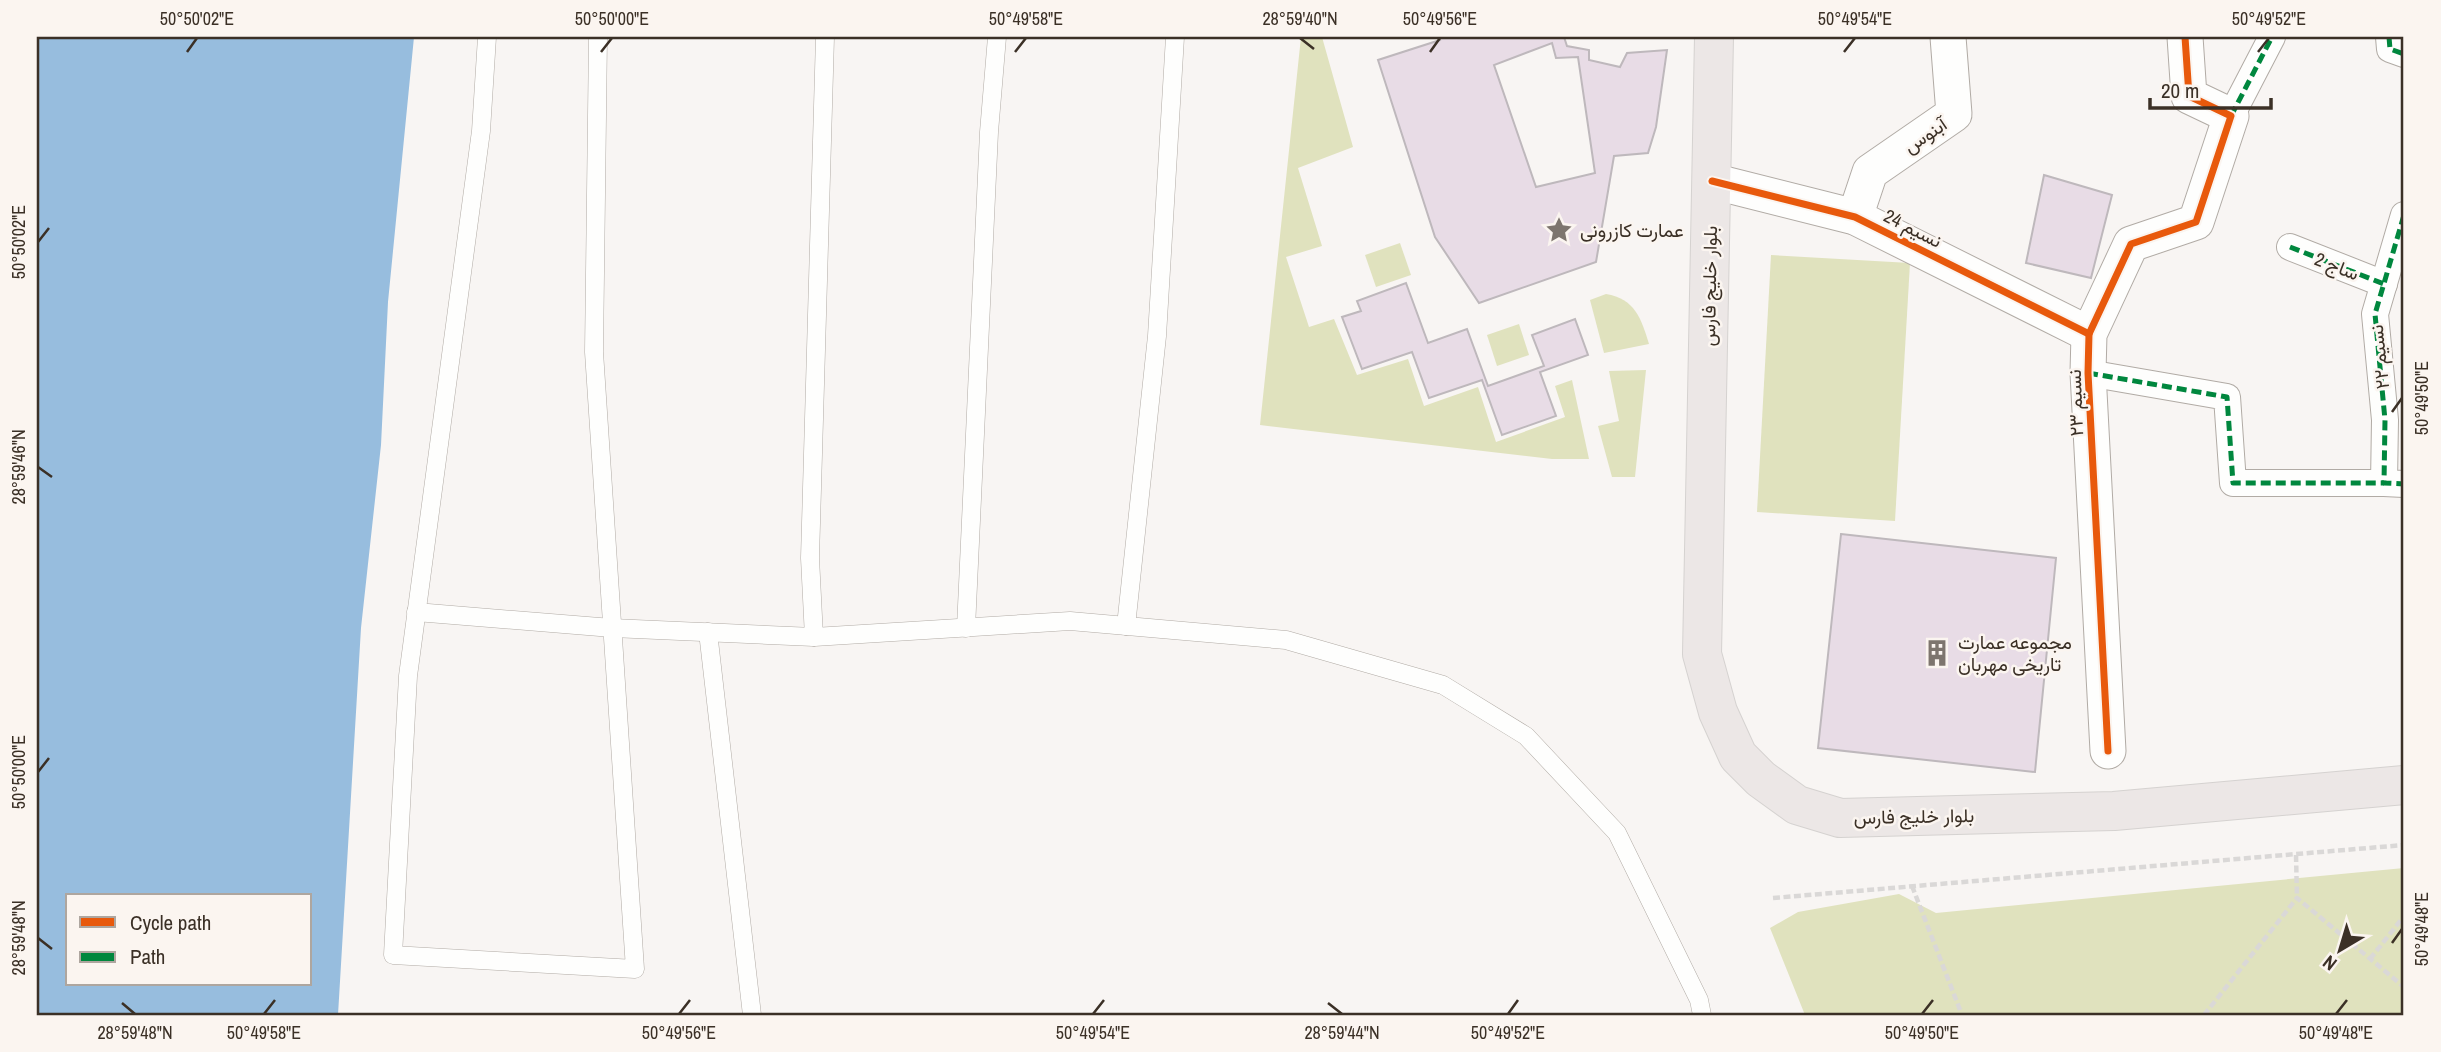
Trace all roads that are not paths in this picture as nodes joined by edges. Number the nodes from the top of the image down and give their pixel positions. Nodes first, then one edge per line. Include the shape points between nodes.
1 (487, 37) edge
2 (598, 37) edge
3 (825, 37) edge
4 (997, 37) edge
5 (1175, 37) edge
6 (1694, 37) edge
7 (1714, 37) edge
8 (1948, 37) edge
9 (2185, 37) edge
10 (2272, 37) edge
11 (2389, 37) edge
12 (2404, 54) edge
13 (1713, 88) junction
14 (2231, 116) junction
15 (1712, 181) junction
16 (2404, 215) edge
17 (1855, 217) junction
18 (2290, 247) dead end
19 (2384, 284) junction
20 (2089, 334) junction
21 (2088, 373) junction
22 (2394, 484) edge
23 (416, 612) junction
24 (1126, 626) junction
25 (612, 628) junction
26 (966, 628) junction
27 (708, 632) junction
28 (814, 637) junction
29 (2108, 751) dead end
30 (2404, 785) edge
31 (752, 1015) edge
32 (1702, 1015) edge

1 - 23 lane via 481,131
2 - 25 lane via 594,352
3 - 28 lane via 810,558
4 - 26 lane
5 - 24 lane via 1157,336
6 - 13 main road
7 - 13 main road, بلوار خلیج فارس
8 - 17 street, آبنوس via 1954,114 1870,172
9 - 14 street via 2189,96
10 - 14 street
11 - 12 street via 2390,49
13 - 15 main road, بلوار خلیج فارس
14 - 20 street, نسیم ۲۳ via 2196,222 2131,244
15 - 17 street, نسیم 24
15 - 30 main road, بلوار خلیج فارس via 1702,653 1718,712 1738,756 1761,779 1797,805 1840,818 2113,811
16 - 19 street, نسیم ۲۲
17 - 20 street, نسیم 24
18 - 19 street, ساج 2
19 - 22 street, نسیم ۲۲ via 2375,314
20 - 21 street, نسیم ۲۳
21 - 22 street via 2227,397 2233,483
21 - 29 street, نسیم ۲۳
23 - 25 lane
23 - 25 lane via 408,676 393,955 635,969
24 - 26 lane via 1070,621
24 - 32 lane via 1286,640 1443,685 1526,736 1617,833 1699,1000
25 - 27 lane
26 - 28 lane
27 - 28 lane
27 - 31 lane

